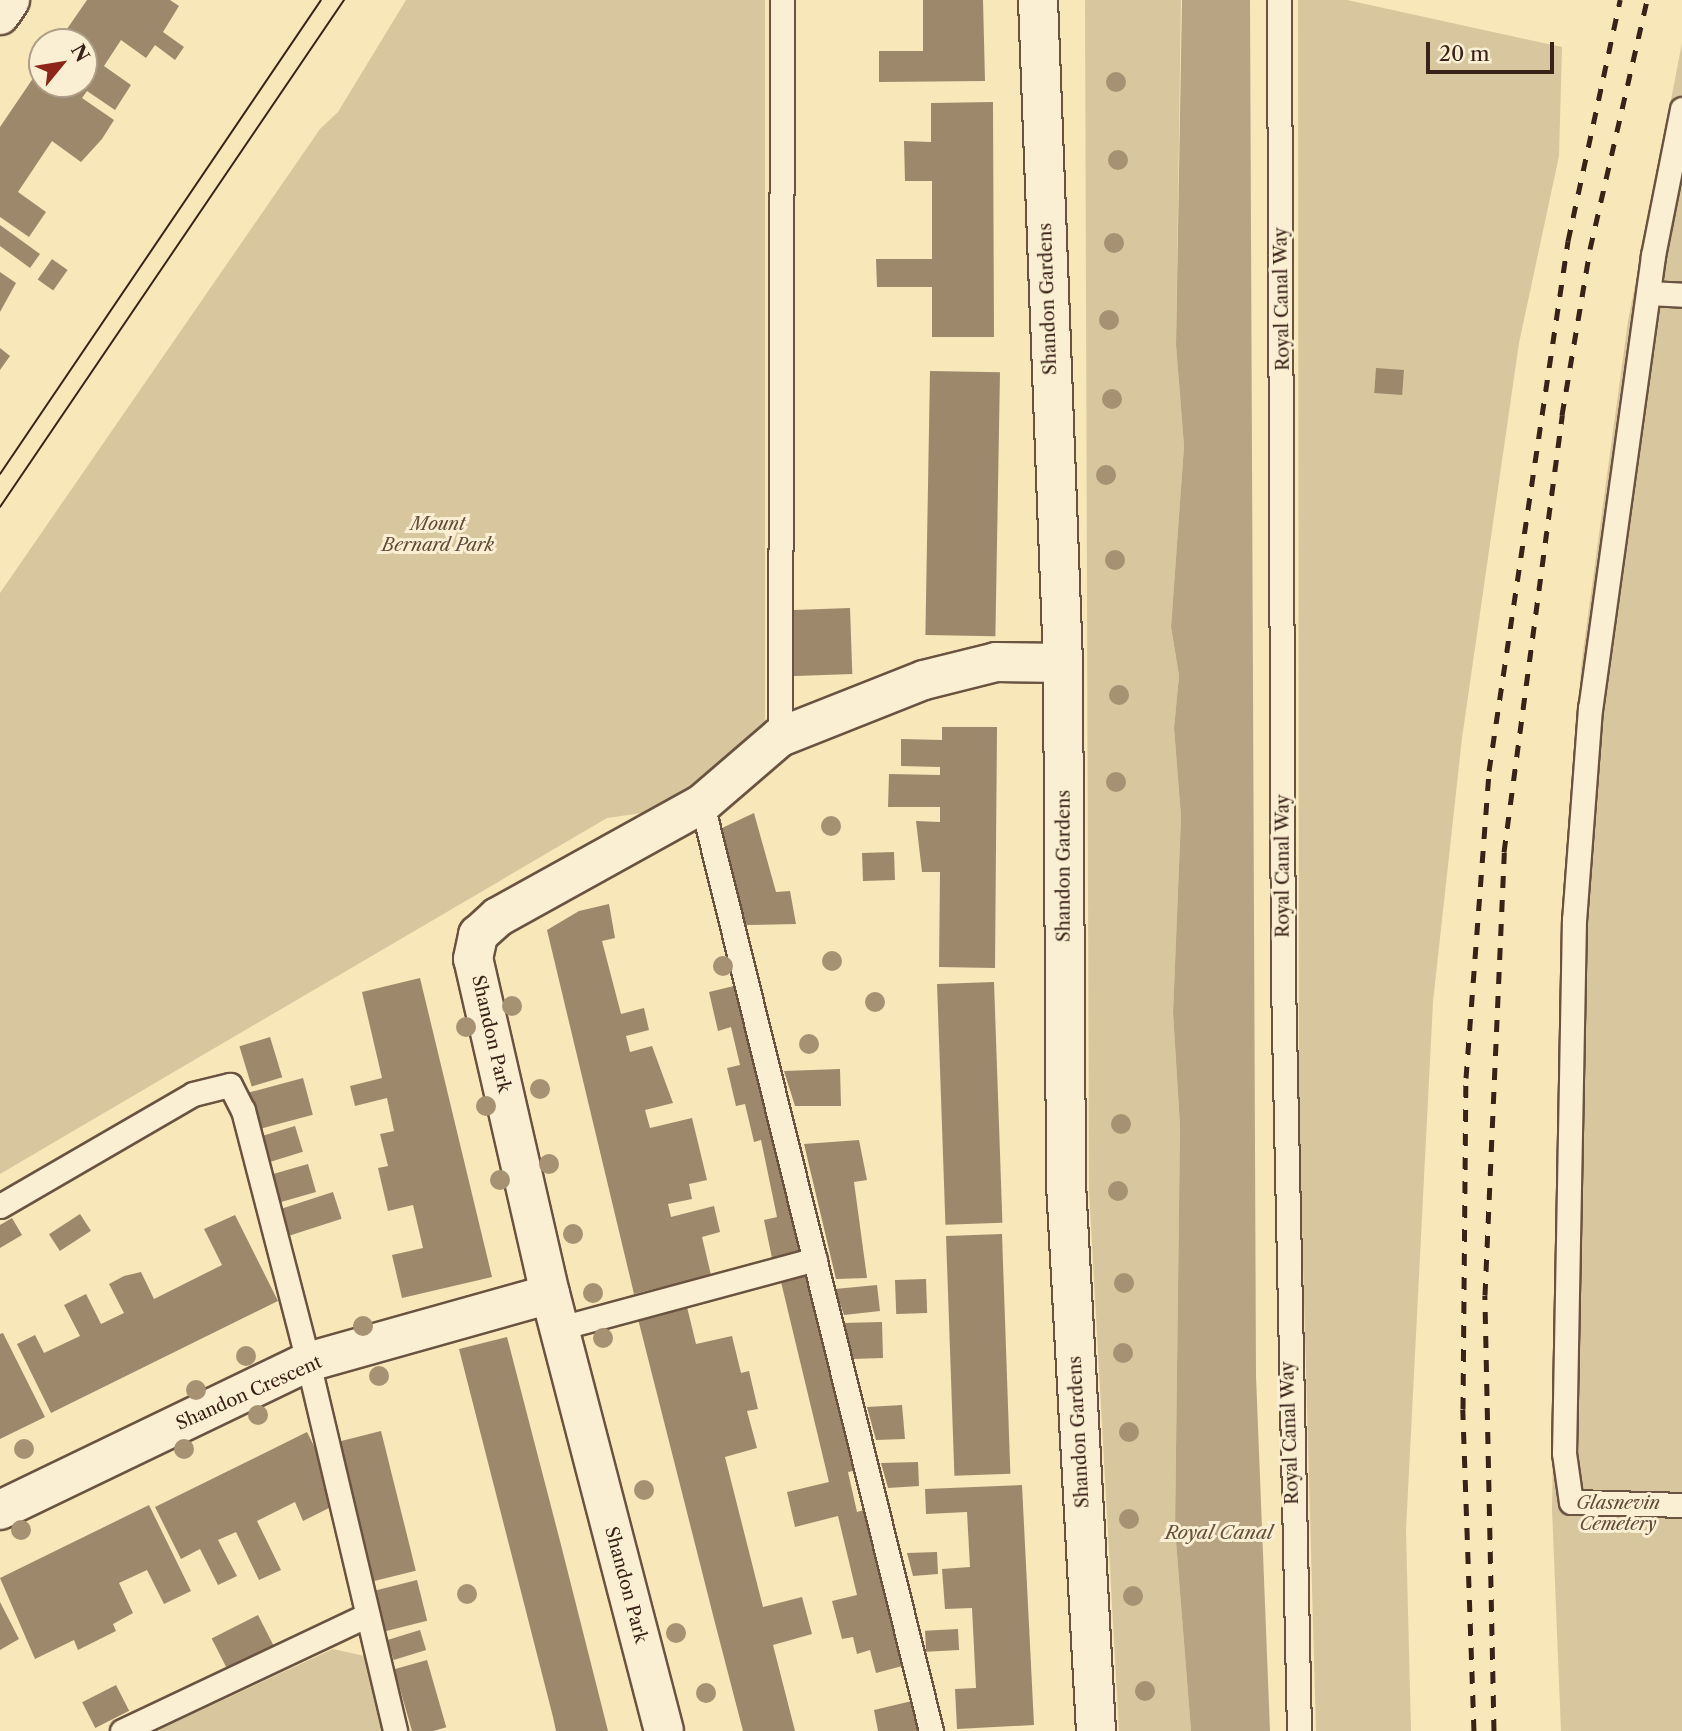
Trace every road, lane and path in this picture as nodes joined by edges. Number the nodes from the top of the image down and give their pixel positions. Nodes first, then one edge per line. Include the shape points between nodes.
1 (10, 0) edge
2 (782, 0) edge
3 (1038, 0) edge
4 (1279, 0) edge
5 (0, 15) edge
6 (1682, 109) edge
7 (1649, 293) junction
8 (1682, 295) edge
9 (1063, 663) junction
10 (780, 737) junction
11 (702, 804) junction
12 (0, 1206) edge
13 (815, 1259) junction
14 (555, 1311) junction
15 (309, 1362) junction
16 (1682, 1506) edge
17 (0, 1510) edge
18 (367, 1615) junction
19 (122, 1731) edge
20 (395, 1731) edge
21 (664, 1731) edge
22 (931, 1731) edge
23 (1096, 1731) edge
24 (1299, 1731) edge

1 - 5 street
2 - 10 lane
3 - 9 street, Shandon Gardens
4 - 24 lane, Royal Canal Way via 1283,981
6 - 7 lane
7 - 8 lane
7 - 16 lane via 1590,708 1574,919 1564,1453 1572,1502
9 - 10 street, Shandon Park via 996,662 924,680
9 - 23 street, Shandon Gardens via 1066,1184
10 - 11 street, Shandon Park
11 - 13 lane
11 - 14 street, Shandon Park via 498,917 478,935 473,960
12 - 15 lane via 193,1094 230,1085 243,1110
13 - 14 lane
13 - 22 lane
14 - 15 street, Shandon Crescent
14 - 21 street, Shandon Park
15 - 17 street, Shandon Crescent
15 - 18 lane
18 - 19 lane
18 - 20 lane

